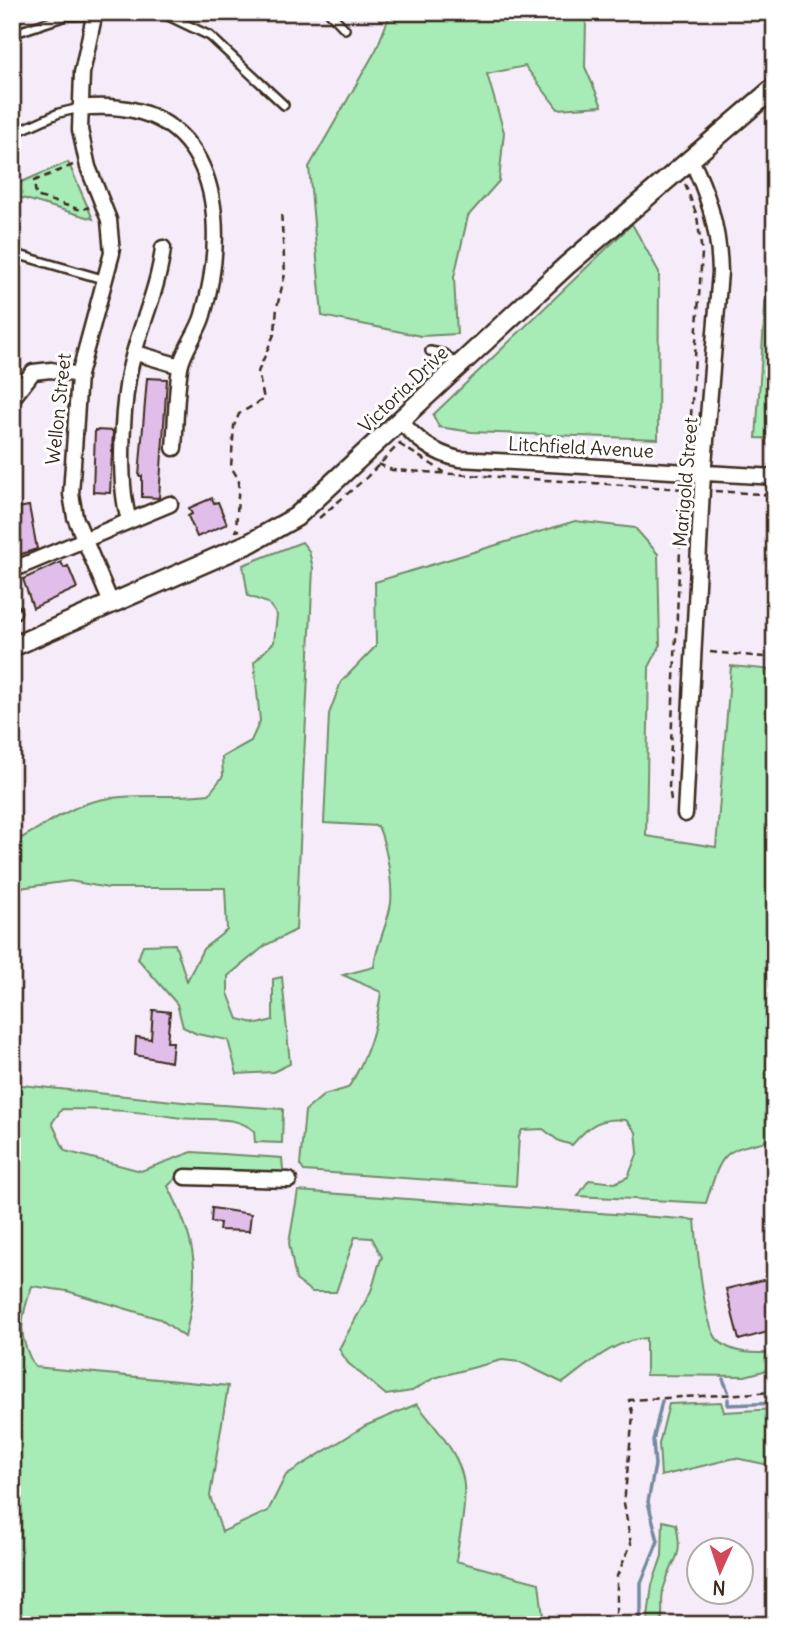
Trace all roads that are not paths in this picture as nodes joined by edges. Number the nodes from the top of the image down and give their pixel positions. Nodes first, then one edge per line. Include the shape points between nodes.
1 (160, 12) edge
2 (328, 12) edge
3 (94, 14) edge
4 (345, 29) dead end
5 (12, 34) edge
6 (775, 87) edge
7 (284, 105) dead end
8 (80, 108) junction
9 (12, 134) edge
10 (690, 158) junction
11 (163, 248) dead end
12 (12, 253) edge
13 (106, 280) junction
14 (430, 351) dead end
15 (136, 353) junction
16 (180, 366) junction
17 (457, 366) junction
18 (79, 375) junction
19 (12, 399) edge
20 (399, 420) junction
21 (174, 448) dead end
22 (704, 473) junction
23 (775, 477) edge
24 (170, 504) dead end
25 (129, 520) junction
26 (85, 540) junction
27 (12, 570) edge
28 (111, 603) junction
29 (12, 647) edge
30 (685, 814) dead end
31 (185, 1177) dead end
32 (289, 1180) dead end

1 - 7 lane via 210,36
2 - 4 lane
3 - 5 lane via 66,16
3 - 8 street, Wellon Street
6 - 10 street, Victoria Drive
8 - 9 lane
8 - 13 street, Wellon Street via 83,149 109,220 112,253
8 - 16 street via 125,109 169,126 202,162 211,184 211,280 203,318
10 - 17 street, Victoria Drive
10 - 22 street, Marigold Street via 712,207 719,247
11 - 15 street via 160,275
12 - 13 lane
13 - 18 street, Wellon Street
14 - 17 lane via 444,354
15 - 16 street
15 - 25 street via 128,379 122,497
16 - 21 street
17 - 20 street, Victoria Drive
18 - 19 street via 33,372
18 - 26 street, Wellon Street via 71,494
20 - 22 street, Litchfield Avenue via 417,441 459,459
20 - 28 street, Victoria Drive via 296,517 250,543
22 - 23 street, Litchfield Avenue
22 - 30 street, Marigold Street
24 - 25 street
25 - 26 street
26 - 27 street
26 - 28 street, Wellon Street
28 - 29 street, Victoria Drive
31 - 32 street

